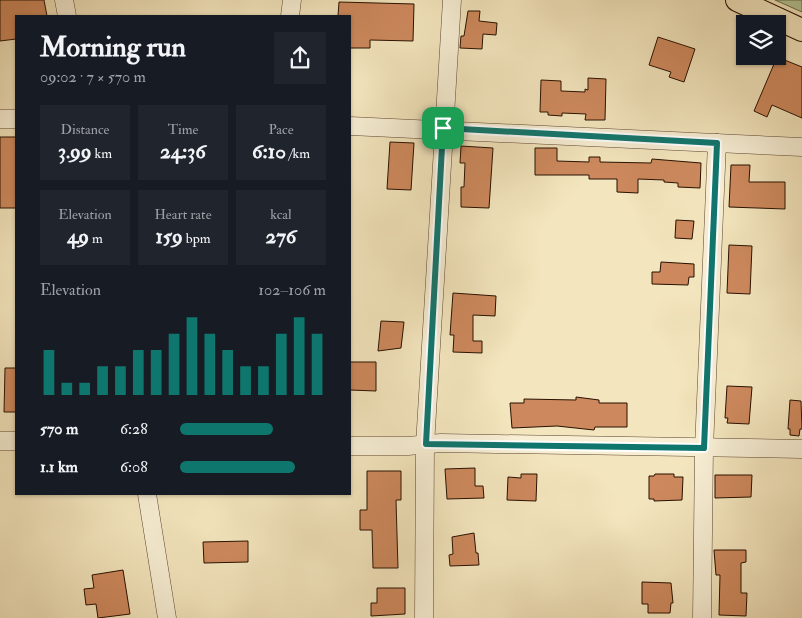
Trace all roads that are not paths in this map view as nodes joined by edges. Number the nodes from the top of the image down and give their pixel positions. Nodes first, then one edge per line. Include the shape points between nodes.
1 (64, 0) edge
2 (292, 0) edge
3 (452, 0) edge
4 (737, 0) edge
5 (67, 15) edge
6 (290, 15) edge
7 (802, 30) edge
8 (0, 118) edge
9 (15, 119) edge
10 (351, 126) edge
11 (443, 128) junction
12 (717, 143) junction
13 (802, 146) edge
14 (0, 441) edge
15 (15, 441) edge
16 (426, 444) junction
17 (351, 446) edge
18 (704, 448) junction
19 (802, 450) edge
20 (147, 495) edge
21 (167, 618) edge
22 (424, 618) edge
23 (702, 618) edge

1 - 5 street
2 - 6 street
3 - 11 street
4 - 7 main road
8 - 9 street
10 - 11 street
11 - 12 street
11 - 16 street
12 - 13 street
12 - 18 street
14 - 15 street
16 - 17 street
16 - 18 street
16 - 22 street
18 - 19 street
18 - 23 street
20 - 21 street

